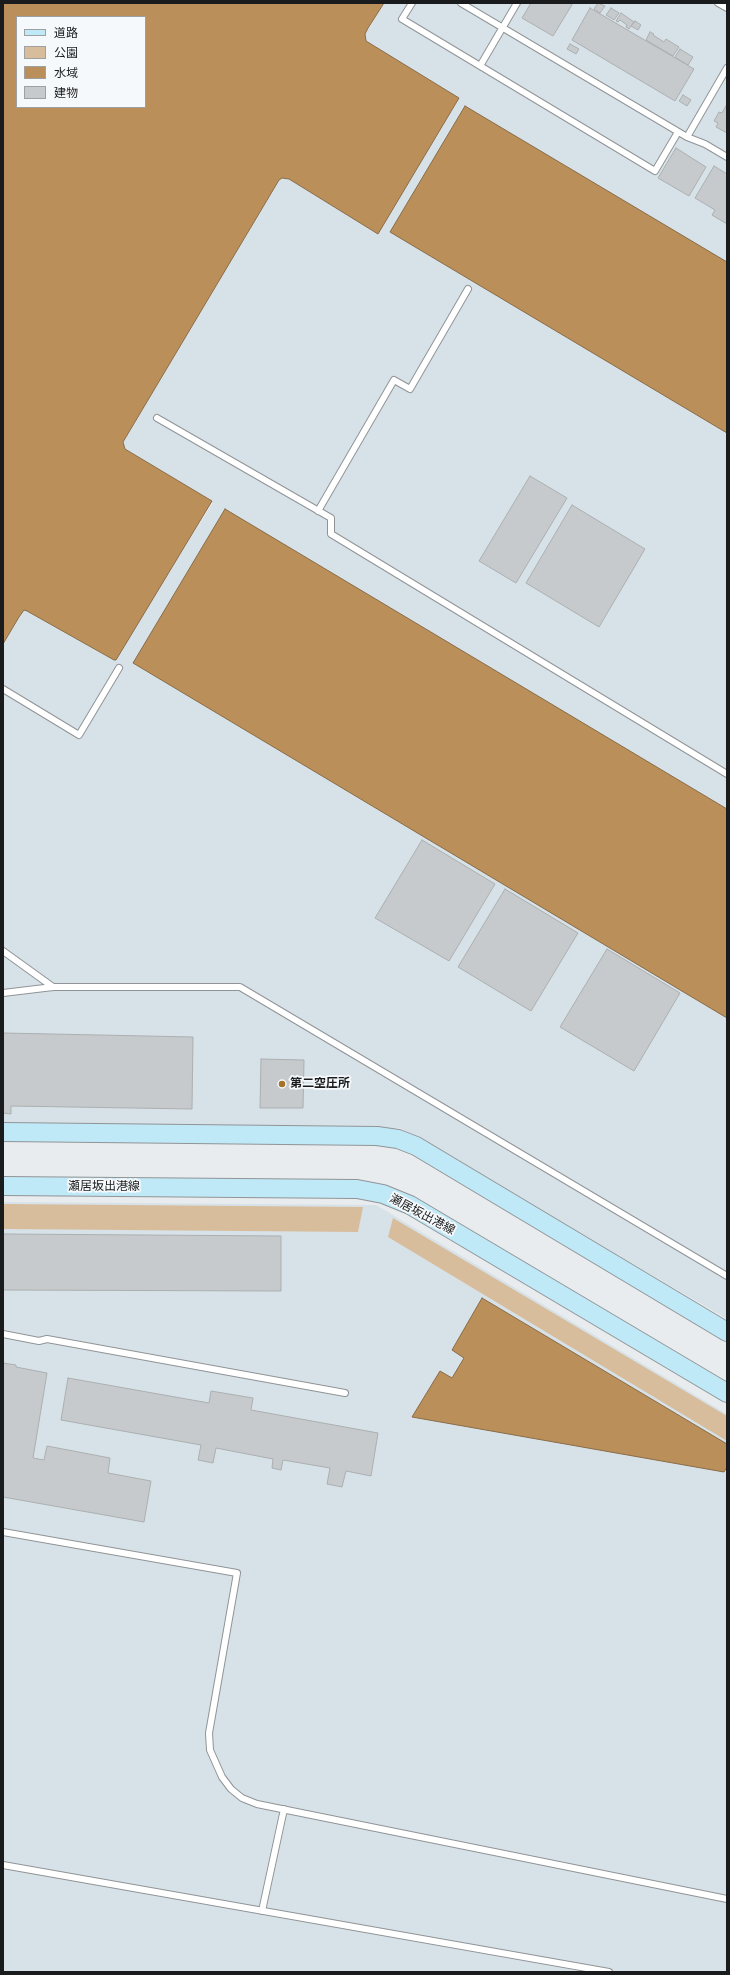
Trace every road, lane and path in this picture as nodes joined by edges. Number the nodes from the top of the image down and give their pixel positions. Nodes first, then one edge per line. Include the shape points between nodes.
1 (412, 3) edge
2 (461, 3) edge
3 (517, 3) edge
4 (718, 3) edge
5 (727, 8) edge
6 (502, 28) junction
7 (480, 66) junction
8 (727, 68) edge
9 (678, 132) junction
10 (687, 137) junction
11 (727, 157) edge
12 (468, 289) dead end
13 (157, 418) dead end
14 (318, 511) junction
15 (119, 668) dead end
16 (3, 689) edge
17 (727, 774) edge
18 (3, 951) edge
19 (53, 987) junction
20 (3, 993) edge
21 (3, 1132) edge
22 (3, 1186) edge
23 (727, 1276) edge
24 (727, 1332) edge
25 (3, 1334) edge
26 (345, 1393) dead end
27 (727, 1393) edge
28 (3, 1532) edge
29 (284, 1810) junction
30 (3, 1865) edge
31 (727, 1899) edge
32 (262, 1911) junction
33 (609, 1972) edge

1 - 7 lane via 402,20
2 - 6 lane
3 - 6 lane
4 - 5 lane
6 - 7 lane
6 - 9 lane
7 - 9 lane via 655,171
8 - 10 lane
9 - 10 lane
10 - 11 lane
12 - 14 lane via 410,389 394,380
13 - 14 lane
14 - 17 lane via 331,518 331,534
15 - 16 lane via 79,735
18 - 19 lane
19 - 20 lane
19 - 23 lane via 240,987
21 - 24 main road via 377,1136 398,1139 416,1146
22 - 27 main road, 瀬居坂出港線 via 357,1189 383,1194 410,1205
25 - 26 lane via 39,1341 47,1339
28 - 29 lane via 237,1573 210,1733 210,1750 222,1777 242,1798
29 - 31 lane
29 - 32 lane
30 - 32 lane
32 - 33 lane

